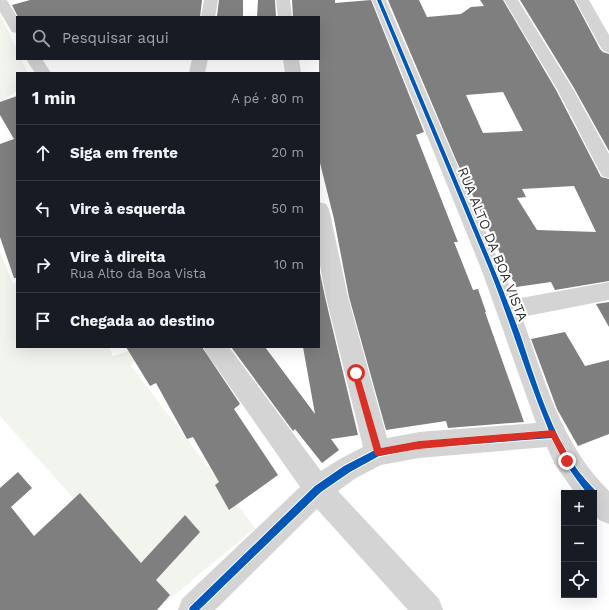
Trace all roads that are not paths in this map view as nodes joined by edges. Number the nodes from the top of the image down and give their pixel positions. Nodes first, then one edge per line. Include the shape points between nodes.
1 (0, 0) edge
2 (211, 0) edge
3 (283, 0) edge
4 (378, 0) edge
5 (510, 0) edge
6 (582, 0) edge
7 (208, 16) edge
8 (285, 16) edge
9 (16, 27) edge
10 (609, 48) edge
11 (35, 60) edge
12 (200, 60) edge
13 (291, 60) edge
14 (42, 72) edge
15 (197, 72) edge
16 (293, 72) edge
17 (609, 171) edge
18 (320, 214) edge
19 (609, 291) edge
20 (508, 310) junction
21 (216, 348) edge
22 (553, 434) junction
23 (378, 453) junction
24 (318, 489) junction
25 (589, 490) edge
26 (597, 498) edge
27 (609, 510) edge
28 (192, 610) edge
29 (428, 610) edge

1 - 9 street
2 - 7 street
3 - 8 street
4 - 20 street, RUA ALTO DA BOA VISTA
5 - 17 street via 565,90
6 - 10 street
11 - 14 street
12 - 15 street
13 - 16 street
18 - 23 street via 337,297
19 - 20 street
20 - 22 street, RUA ALTO DA BOA VISTA
21 - 24 street
22 - 23 street via 419,445
22 - 25 street, RUA ALTO DA BOA VISTA via 567,461
23 - 24 street via 347,469
24 - 28 street
24 - 29 street
26 - 27 street

